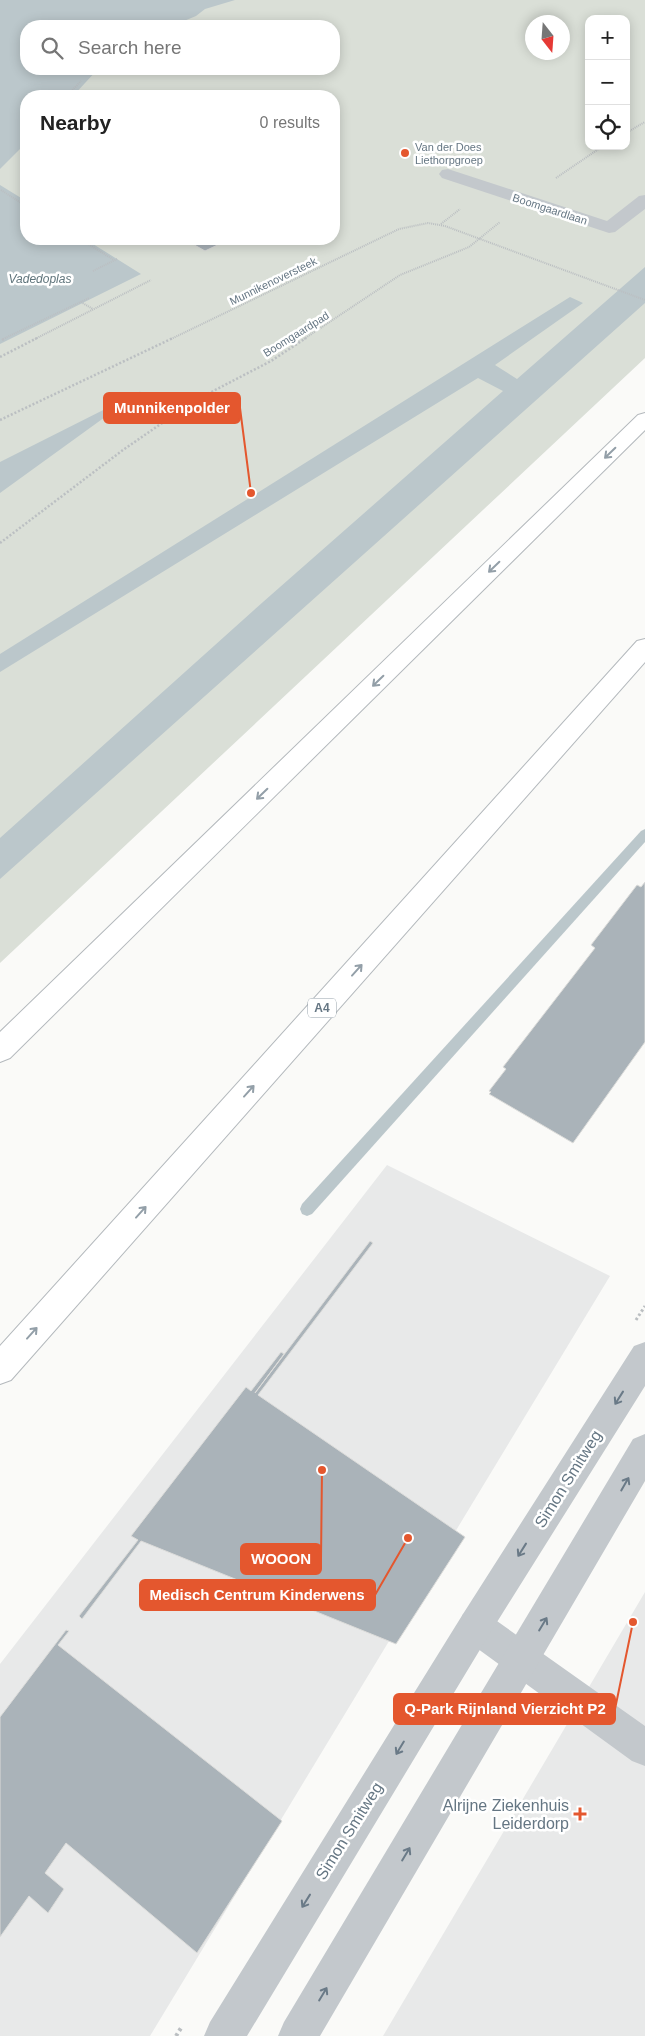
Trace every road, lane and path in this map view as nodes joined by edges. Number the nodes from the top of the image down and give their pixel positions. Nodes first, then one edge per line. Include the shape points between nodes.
1 (81, 81) dead end
2 (73, 90) edge
3 (645, 122) edge
4 (630, 131) edge
5 (597, 150) edge
6 (448, 174) dead end
7 (6, 188) dead end
8 (0, 191) edge
9 (645, 200) edge
10 (526, 201) junction
11 (20, 203) edge
12 (449, 218) dead end
13 (441, 224) junction
14 (91, 245) edge
15 (92, 271) dead end
16 (151, 280) dead end
17 (89, 298) dead end
18 (645, 300) edge
19 (81, 302) junction
20 (94, 309) junction
21 (2, 340) dead end
22 (0, 357) edge
23 (645, 419) edge
24 (0, 420) edge
25 (0, 543) edge
26 (645, 647) edge
27 (0, 1050) edge
28 (645, 1357) edge
29 (0, 1370) edge
30 (645, 1450) edge
31 (475, 1626) junction
32 (522, 1659) junction
33 (645, 1748) edge
34 (224, 2036) edge
35 (298, 2036) edge

1 - 2 path
3 - 4 path
5 - 10 path, Boomgaardpad
6 - 10 street, Boomgaardlaan
7 - 8 path
8 - 11 path
9 - 10 street, Boomgaardlaan via 609,228
10 - 25 path, Boomgaardpad via 469,247 400,275 271,361 194,401
12 - 13 path
13 - 18 path, Munnikenoversteek, bridge
13 - 24 path, Munnikenoversteek via 399,228
14 - 15 path via 116,259
16 - 20 path
17 - 19 path
19 - 20 path
19 - 21 path
20 - 22 path
23 -> 27 highway
29 -> 26 highway, A4
28 -> 31 street, Simon Smitweg
32 -> 30 street
31 - 32 street
31 -> 34 street, Simon Smitweg
32 - 33 street
35 -> 32 street

